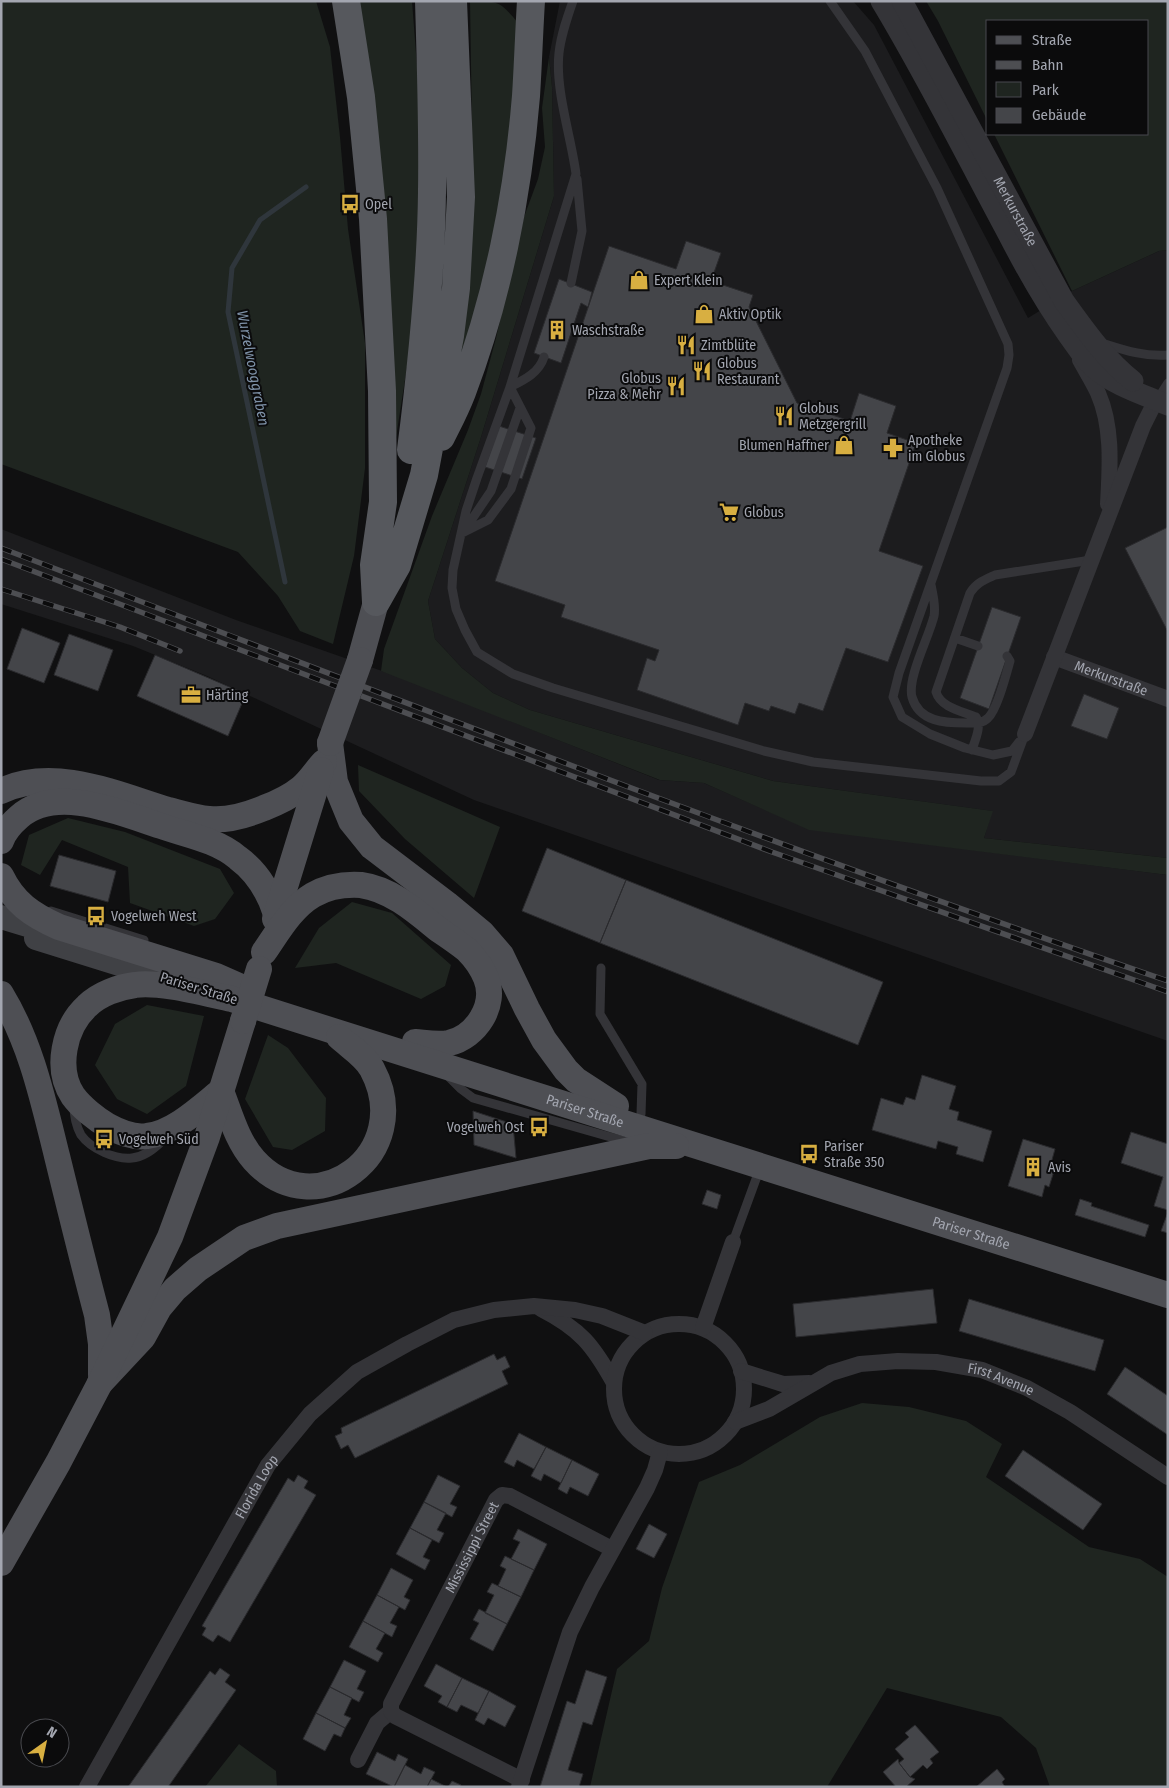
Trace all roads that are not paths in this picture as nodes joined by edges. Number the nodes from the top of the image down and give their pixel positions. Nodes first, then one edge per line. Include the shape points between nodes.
1 (335, 1) edge
2 (346, 1) edge
3 (441, 1) edge
4 (532, 1) edge
5 (545, 1) edge
6 (573, 1) edge
7 (830, 1) edge
8 (881, 1) edge
9 (902, 1) edge
10 (529, 42) junction
11 (355, 58) junction
12 (576, 174) junction
13 (571, 283) dead end
14 (1053, 314) junction
15 (1091, 339) junction
16 (1168, 355) edge
17 (544, 357) dead end
18 (510, 388) junction
19 (1164, 396) edge
20 (520, 408) junction
21 (424, 475) junction
22 (1107, 519) junction
23 (462, 533) junction
24 (1092, 560) junction
25 (931, 583) junction
26 (376, 602) junction
27 (955, 638) junction
28 (978, 646) dead end
29 (1007, 656) dead end
30 (1054, 657) junction
31 (1168, 699) edge
32 (978, 723) junction
33 (1025, 734) junction
34 (972, 750) junction
35 (327, 752) junction
36 (1, 792) edge
37 (1, 841) edge
38 (1, 876) edge
39 (8, 914) edge
40 (276, 914) junction
41 (157, 944) dead end
42 (262, 961) junction
43 (210, 963) dead end
44 (601, 968) dead end
45 (1, 994) edge
46 (239, 1003) junction
47 (331, 1031) junction
48 (415, 1042) junction
49 (438, 1064) junction
50 (221, 1091) junction
51 (616, 1106) junction
52 (641, 1114) junction
53 (649, 1146) junction
54 (711, 1150) junction
55 (760, 1166) junction
56 (733, 1242) joint
57 (1168, 1278) edge
58 (1168, 1295) edge
59 (534, 1306) junction
60 (703, 1328) junction
61 (645, 1333) junction
62 (741, 1371) junction
63 (100, 1383) junction
64 (614, 1383) junction
65 (814, 1383) junction
66 (735, 1422) junction
67 (660, 1452) junction
68 (1168, 1476) edge
69 (612, 1549) junction
70 (1, 1563) edge
71 (391, 1711) junction
72 (358, 1760) dead end
73 (520, 1784) edge
74 (87, 1787) edge

1 - 11 highway
2 - 11 highway
3 - 21 highway via 461,197 450,336
3 - 26 highway via 432,90 432,193 426,321 408,473
4 - 10 highway
5 - 10 street
6 - 12 lane via 559,53 560,86
7 - 25 lane via 865,51 920,154 1008,344 1006,368
8 - 14 street, Merkurstraße
9 - 15 street, Merkurstraße via 1059,292
10 - 21 highway via 520,144 496,284 461,394
11 - 26 highway via 372,219 382,391 384,502 374,565
12 - 13 lane via 582,231
12 - 18 lane
14 - 19 street, Merkurstraße via 1092,367 1122,387
14 - 22 street, Merkurstraße via 1099,394 1106,413 1109,444
15 - 16 lane via 1129,352
15 - 19 street, Merkurstraße via 1116,367
17 - 18 lane via 530,377
18 - 20 lane
18 - 23 lane via 476,478
19 - 22 street, Merkurstraße via 1143,426
20 - 23 lane via 491,491
20 - 23 lane via 531,428 510,488 488,520
21 - 26 highway via 397,565
22 - 24 street, Merkurstraße
23 - 33 lane via 453,570 456,609 477,652 513,674 764,751 813,762 999,781 1011,772
24 - 27 lane via 995,575 982,580 970,594
24 - 30 street, Merkurstraße
25 - 32 lane via 934,614 910,685 912,697 928,717 942,723
25 - 34 lane via 893,697 902,717 930,734
26 - 35 main road, bridge via 360,660
27 - 28 lane
27 - 32 lane via 936,692 944,704 976,717
29 - 32 lane via 1010,662 993,712
30 - 31 street, Merkurstraße
30 - 33 street, Merkurstraße
32 - 34 lane
33 - 34 lane via 1012,751 993,755
35 - 36 main road via 302,788 280,802 234,818 208,819 182,814 85,785 56,781 15,785
35 - 40 main road
35 - 51 main road via 351,821 372,847 447,904 502,954 544,1040 566,1070
37 - 40 main road via 12,823 24,812 41,805 63,802 105,808 219,845 252,870 271,898
38 - 39 main road via 9,892
39 - 41 lane via 39,907
39 - 46 main road via 41,919 216,976
40 - 42 main road
42 - 46 main road, bridge
42 - 48 main road via 288,917 313,895 342,885 385,892 468,951 487,979 489,994 484,1016 474,1028 448,1043
43 - 46 lane
44 - 52 lane via 600,1014 642,1084
45 - 63 main road via 21,1032 47,1114 97,1315 102,1344
46 - 47 main road, Pariser Straße
46 - 48 main road, Pariser Straße
46 - 50 main road
46 - 50 main road via 180,989 137,984 110,992 87,1006 67,1038 64,1070 74,1096 100,1122 117,1131 148,1136 177,1124
47 - 49 main road, Pariser Straße
47 - 50 main road via 372,1069 384,1109 382,1130 375,1146 365,1161 340,1180 326,1185 294,1184 266,1171 241,1142
48 - 51 main road, Pariser Straße
49 - 53 lane via 474,1098
49 - 54 main road, Pariser Straße
50 - 63 main road via 170,1237
51 - 52 main road, Pariser Straße
52 - 57 main road, Pariser Straße
53 - 54 main road
53 - 63 main road via 277,1226 244,1238 175,1289 159,1308 143,1337
54 - 55 main road, Pariser Straße
55 - 56 lane
55 - 58 main road, Pariser Straße
56 - 60 street
59 - 61 street, Florida Loop via 602,1316
59 - 64 street via 558,1318 586,1340
59 - 74 street, Florida Loop via 494,1310 454,1320 358,1372 310,1414 268,1465
60 - 61 street via 674,1324
60 - 62 street via 727,1345
61 - 64 street via 630,1346 619,1363
62 - 65 street, First Avenue via 782,1384
62 - 66 street via 744,1397
63 - 70 main road
64 - 67 street via 614,1398 625,1426 647,1446
65 - 66 street, First Avenue via 769,1409
65 - 68 street, First Avenue via 860,1364 898,1361 936,1362 982,1370 1028,1388
66 - 67 street via 725,1436 711,1446 678,1454
67 - 69 street via 647,1488
69 - 71 street, Mississippi Street via 510,1496 502,1495 496,1500 391,1704
69 - 73 street via 570,1632
71 - 72 street, Mississippi Street via 377,1723
71 - 73 street via 394,1716

